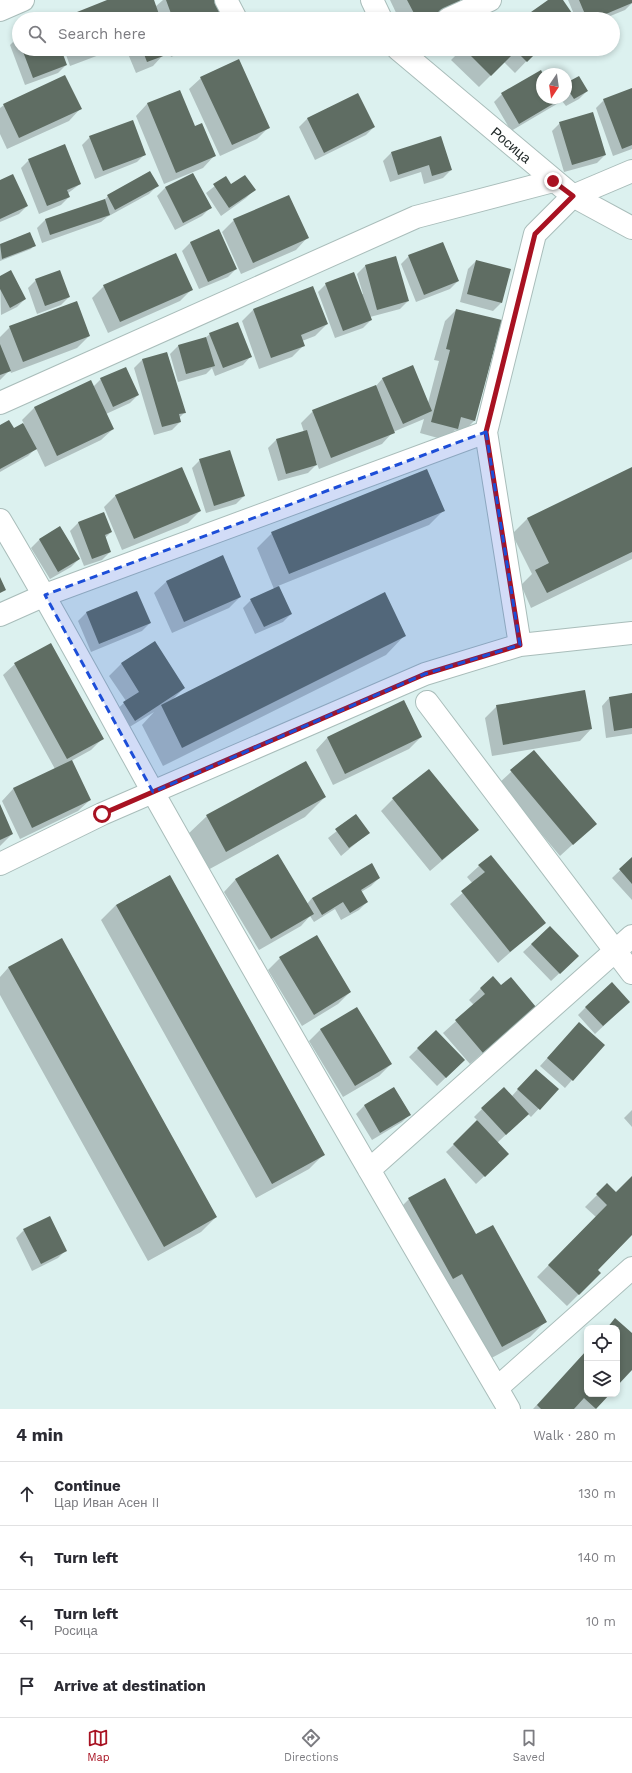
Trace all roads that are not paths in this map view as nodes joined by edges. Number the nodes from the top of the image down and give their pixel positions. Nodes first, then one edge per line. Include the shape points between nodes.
1 (24, 0) edge
2 (226, 0) edge
3 (372, 0) edge
4 (490, 0) edge
5 (0, 10) edge
6 (232, 12) edge
7 (378, 12) edge
8 (463, 12) edge
9 (406, 56) edge
10 (632, 171) edge
11 (553, 181) junction
12 (573, 196) junction
13 (632, 228) edge
14 (0, 403) edge
15 (486, 432) junction
16 (0, 520) edge
17 (45, 595) junction
18 (0, 615) edge
19 (632, 633) edge
20 (520, 645) junction
21 (427, 702) dead end
22 (153, 792) junction
23 (0, 864) edge
24 (632, 936) edge
25 (614, 951) junction
26 (632, 973) edge
27 (369, 1170) junction
28 (632, 1268) edge
29 (497, 1388) junction
30 (509, 1409) edge

1 - 5 street
2 - 6 street
3 - 7 street
4 - 8 street
9 - 11 street, Росица
10 - 12 street
11 - 12 street, Росица
11 - 14 street via 416,217
12 - 13 street, Росица
12 - 15 street via 535,234
15 - 17 street
15 - 20 street
16 - 17 street
17 - 18 street
17 - 22 street
19 - 20 street
20 - 22 street via 425,674
21 - 25 street
22 - 23 street
22 - 27 street
24 - 25 street
25 - 26 street
25 - 27 street
27 - 29 street
28 - 29 street
29 - 30 street

